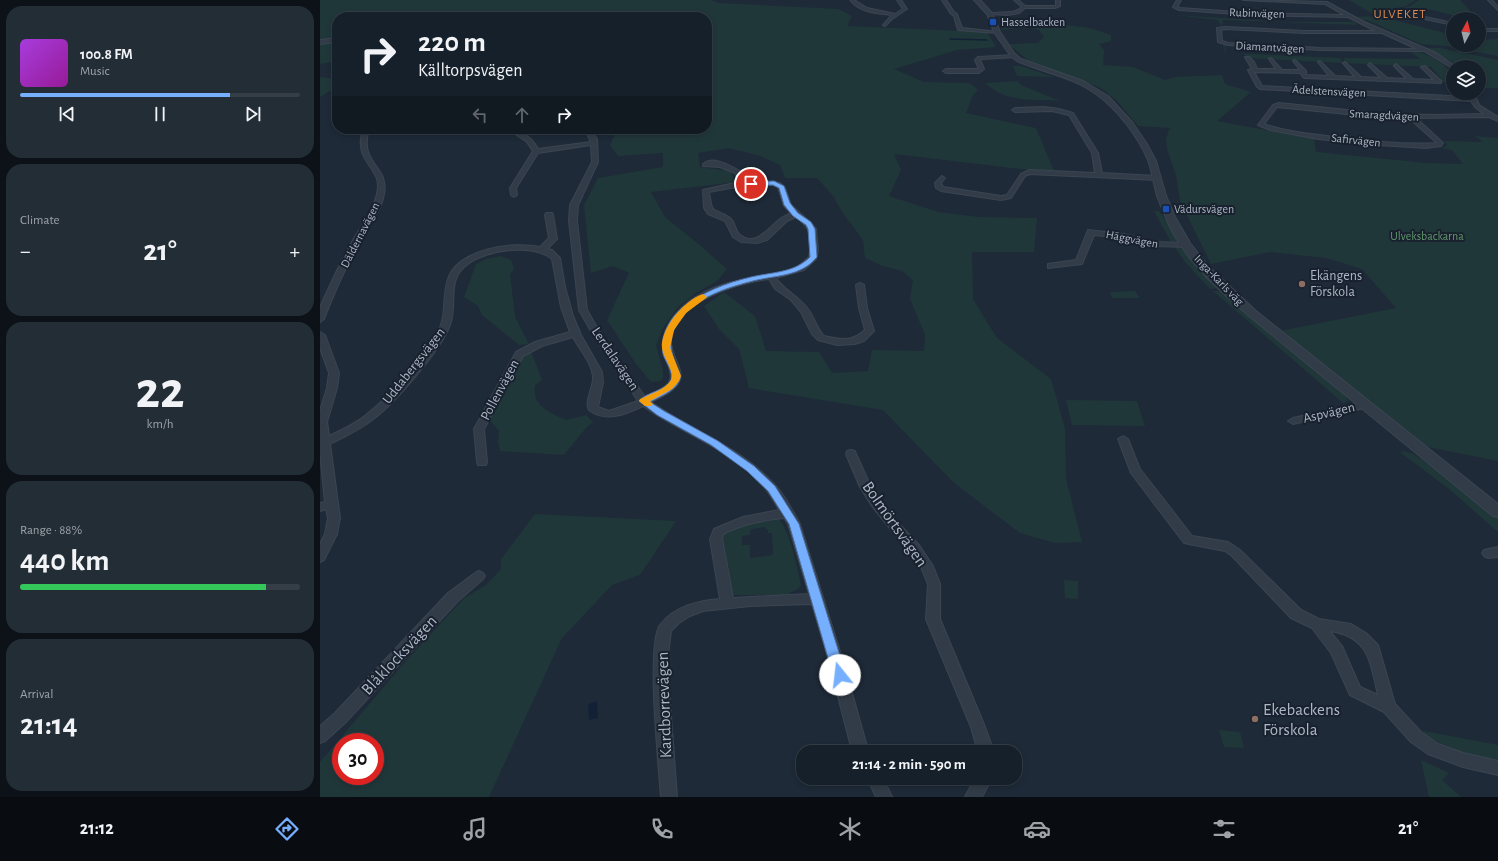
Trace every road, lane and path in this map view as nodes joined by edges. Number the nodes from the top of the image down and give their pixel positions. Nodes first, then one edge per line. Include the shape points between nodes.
1 (852, 0) edge
2 (898, 0) edge
3 (944, 0) edge
4 (977, 0) edge
5 (1016, 0) edge
6 (1058, 0) edge
7 (1179, 0) edge
8 (1245, 0) edge
9 (1490, 0) edge
10 (1024, 7) junction
11 (1498, 9) edge
12 (893, 14) junction
13 (990, 14) junction
14 (1348, 16) junction
15 (1426, 18) dead end
16 (1446, 22) edge
17 (885, 25) dead end
18 (1486, 30) edge
19 (1498, 30) edge
20 (997, 32) junction
21 (1383, 32) junction
22 (332, 41) edge
23 (320, 42) edge
24 (1426, 50) junction
25 (1014, 56) junction
26 (1247, 58) dead end
27 (1271, 59) dead end
28 (1295, 61) dead end
29 (1320, 62) dead end
30 (1446, 62) edge
31 (1345, 63) dead end
32 (1370, 64) dead end
33 (1396, 65) dead end
34 (1423, 67) dead end
35 (1255, 70) junction
36 (946, 71) dead end
37 (1278, 73) junction
38 (1304, 75) junction
39 (1294, 77) dead end
40 (1333, 77) junction
41 (1359, 78) junction
42 (1386, 80) junction
43 (1396, 80) junction
44 (1412, 81) junction
45 (1421, 82) junction
46 (1283, 83) dead end
47 (1297, 83) dead end
48 (1349, 85) junction
49 (1400, 85) dead end
50 (1376, 86) junction
51 (1286, 88) junction
52 (1300, 89) junction
53 (1319, 90) junction
54 (1405, 90) dead end
55 (1440, 90) junction
56 (1421, 91) junction
57 (1446, 91) edge
58 (1409, 95) junction
59 (1473, 100) edge
60 (1279, 105) joint
61 (1015, 110) dead end
62 (1490, 115) junction
63 (1411, 117) junction
64 (1498, 119) edge
65 (364, 134) edge
66 (520, 134) edge
67 (591, 134) edge
68 (594, 143) junction
69 (536, 151) junction
70 (721, 166) dead end
71 (1099, 175) junction
72 (942, 178) dead end
73 (1157, 178) junction
74 (743, 185) junction
75 (514, 195) dead end
76 (796, 214) junction
77 (549, 215) dead end
78 (1186, 245) junction
79 (542, 249) junction
80 (1051, 266) dead end
81 (771, 276) junction
82 (860, 285) dead end
83 (320, 318) edge
84 (575, 334) junction
85 (320, 335) edge
86 (643, 401) junction
87 (1365, 405) junction
88 (1293, 421) dead end
89 (1123, 439) dead end
90 (325, 442) junction
91 (851, 454) dead end
92 (482, 462) dead end
93 (325, 506) edge
94 (1498, 512) edge
95 (788, 514) junction
96 (320, 557) edge
97 (479, 576) dead end
98 (816, 599) junction
99 (726, 603) junction
100 (1317, 624) junction
101 (1389, 707) junction
102 (320, 736) edge
103 (859, 745) edge
104 (984, 745) edge
105 (1498, 768) edge
106 (878, 785) edge
107 (980, 785) edge
108 (669, 797) edge
109 (884, 797) edge
110 (973, 797) edge

1 - 12 street via 864,8
2 - 12 street via 905,10
3 - 20 street via 956,15 960,29
4 - 13 street, Inga-Karls väg
5 - 10 street
6 - 10 street via 1056,7
7 - 14 street, Rubinvägen via 1176,7 1179,9
8 - 14 street, Rubinvägen via 1322,2
9 - 11 street
10 - 13 street via 1012,13
12 - 17 street
13 - 20 street, Inga-Karls väg
14 - 21 street
15 - 16 street
18 - 19 street
20 - 25 street, Inga-Karls väg
21 - 24 street
21 - 24 street, Diamantvägen via 1219,29 1220,42 1228,44
22 - 23 street
24 - 30 street
25 - 36 street via 980,58 977,60 982,69 979,71
25 - 73 street, Inga-Karls väg via 1032,66 1093,88 1105,97 1144,144
26 - 35 street
27 - 37 street
28 - 38 street
29 - 40 street
31 - 41 street
32 - 42 street
33 - 44 street
34 - 55 street
35 - 37 street, Ädelstensvägen
35 - 51 street, Ädelstensvägen via 1251,70 1260,87
37 - 38 street, Ädelstensvägen
38 - 39 street
38 - 40 street, Ädelstensvägen
38 - 53 street via 1312,78
40 - 48 street, Ädelstensvägen
41 - 48 street, Ädelstensvägen
41 - 50 street, Ädelstensvägen
42 - 43 street, Ädelstensvägen
42 - 50 street, Ädelstensvägen
43 - 44 street, Ädelstensvägen
43 - 49 street
44 - 45 street, Ädelstensvägen
45 - 55 street, Ädelstensvägen via 1432,84
45 - 56 street via 1413,83
46 - 51 street
47 - 52 street
48 - 50 street, Ädelstensvägen
48 - 53 street, Ädelstensvägen
50 - 58 street, Ädelstensvägen
51 - 52 street, Ädelstensvägen
52 - 53 street, Ädelstensvägen
54 - 58 street
55 - 56 street, Ädelstensvägen
55 - 57 street, Ädelstensvägen
56 - 58 street, Ädelstensvägen
59 - 62 street, Ädelstensvägen via 1477,106
60 - 63 street, Smaragdvägen
60 - 63 street, Safirvägen via 1275,106 1261,125 1264,128 1346,140 1439,145 1440,143
61 - 71 street via 1064,111 1071,114 1095,153
62 - 63 street, Smaragdvägen
62 - 64 street, Ädelstensvägen
65 - 83 street, Däldernavägen via 362,141 364,156 377,171 382,186 381,194 344,264
66 - 69 street via 530,141
67 - 68 street, Lerdalavägen
68 - 69 street
68 - 86 street, Lerdalavägen via 595,162 574,206 573,221 584,310 595,331
69 - 75 street via 512,188
70 - 74 street via 738,172
71 - 72 street via 1025,173 1012,194 1001,198 940,189 938,183
71 - 73 street
73 - 78 street, Inga-Karls väg via 1170,218
74 - 76 street via 779,185 787,204
74 - 76 street via 709,189 704,194 711,212 728,220 740,239 757,241 764,238 784,219
76 - 81 street via 812,229 814,257 805,266 796,270
77 - 79 street via 553,238
78 - 80 street, Häggvägen via 1156,244 1092,232 1079,262
78 - 87 street, Inga-Karls väg via 1228,293
79 - 84 street via 556,258 566,311
79 - 90 street, Uddabergsvägen via 498,250 482,254 461,265 452,278 449,313 438,340 384,405 358,425
81 - 82 street via 778,287 794,298 805,311 817,334 826,340 837,342 862,339 870,331
81 - 86 street via 718,289 683,311 670,329 667,339 667,354 676,376 675,381 669,388
84 - 86 street via 597,373 598,388 592,402 598,413 619,412
84 - 92 street, Pollenvägen via 536,344 519,354 479,429
85 - 90 street via 334,373 322,422
86 - 95 street, Lerdalavägen via 715,443 750,468 772,489
87 - 88 street, Aspvägen
87 - 94 street, Inga-Karls väg
89 - 100 street via 1135,470 1188,540 1228,547 1296,614
90 - 93 street
91 - 104 street, Bolmörtsvägen via 876,503 927,566 934,584 933,619
93 - 96 street via 334,518 332,534
95 - 98 street, Lerdalavägen via 794,524
95 - 99 street via 770,515 742,522 718,532 716,539
97 - 102 street, Blåklocksvägen via 453,597 340,718
98 - 99 street, Kardborrevägen
98 - 103 street, Lerdalavägen
99 - 108 street, Kardborrevägen via 702,606 685,612 665,629 660,662
100 - 101 street via 1337,650 1355,691
100 - 101 street via 1346,628 1361,637 1372,649
101 - 105 street via 1416,737 1433,749 1462,760
106 - 109 street
107 - 110 street

